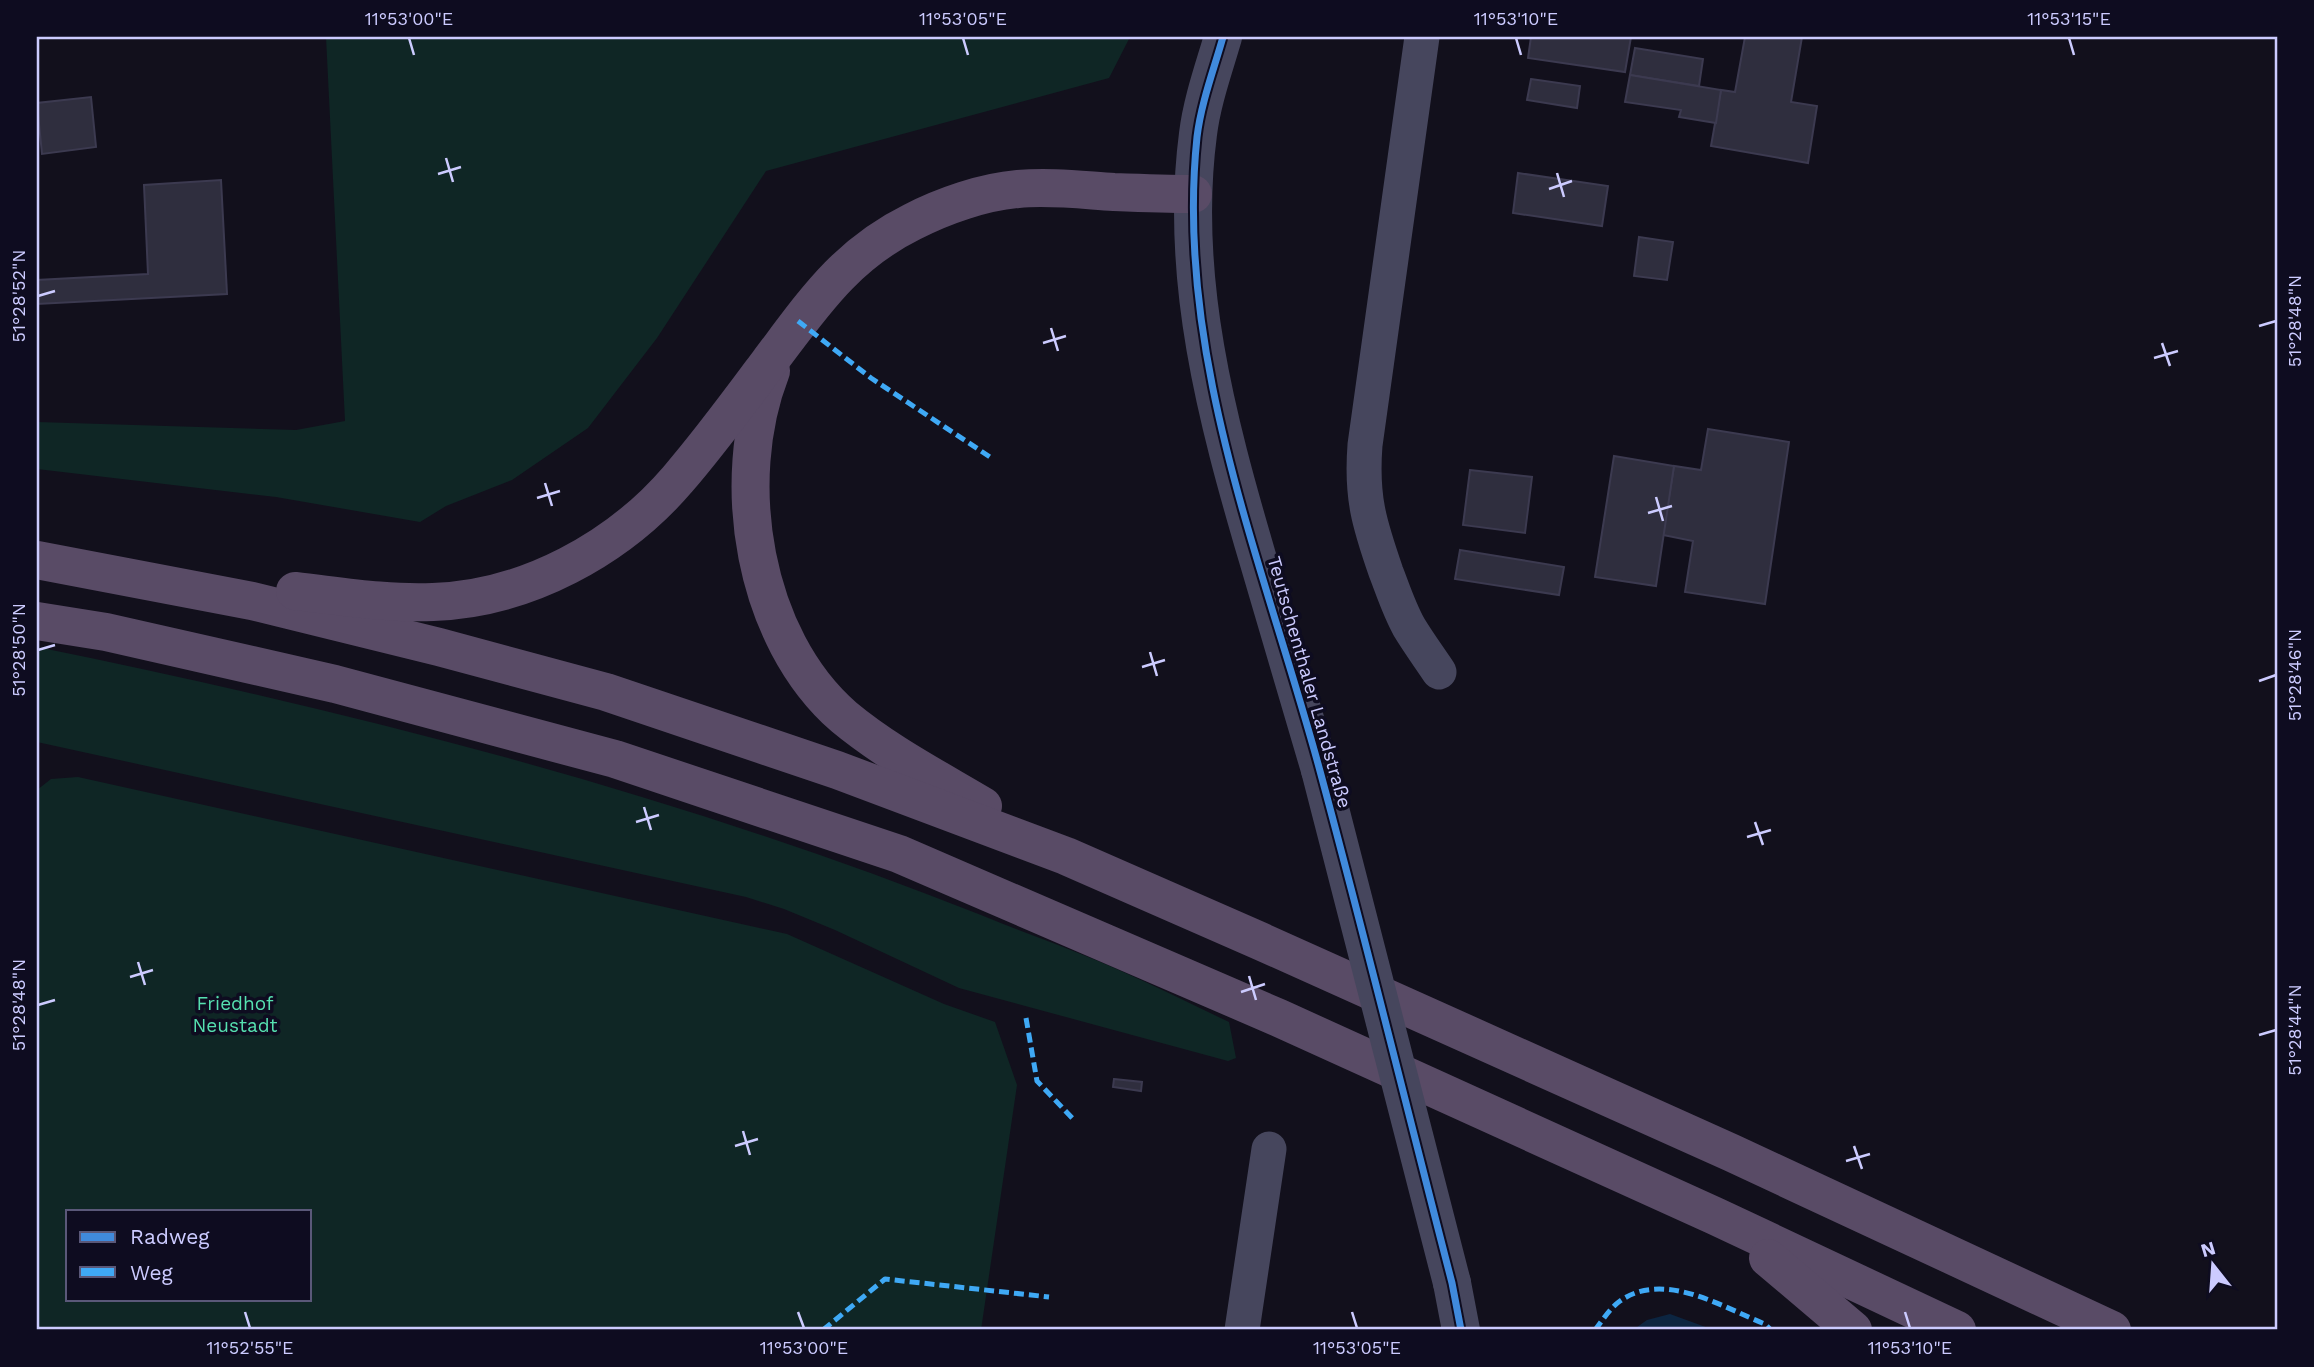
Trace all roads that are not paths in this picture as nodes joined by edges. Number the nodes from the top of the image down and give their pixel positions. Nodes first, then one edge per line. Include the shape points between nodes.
1 (1223, 37) edge
2 (1422, 37) edge
3 (1193, 194) junction
4 (781, 346) junction
5 (37, 560) edge
6 (91, 569) junction
7 (37, 621) edge
8 (1438, 672) dead end
9 (1066, 856) junction
10 (1269, 1149) dead end
11 (1714, 1216) junction
12 (1242, 1330) edge
13 (1461, 1330) edge
14 (1853, 1330) edge
15 (1957, 1330) edge
16 (2112, 1330) edge

1 - 3 street, Teutschenthaler Landstraße via 1198,133
2 - 8 street via 1363,476 1372,530 1397,602
3 - 4 highway via 1015,189 962,202 890,234 845,268
3 - 13 street, Teutschenthaler Landstraße, bridge via 1200,321 1216,401 1320,770
4 - 6 highway via 655,502 597,548 529,583 470,597 408,602
4 - 9 highway via 758,418 751,496 764,583 790,645 821,692 871,737
5 - 6 highway
6 - 9 highway via 266,604 606,692 837,770
7 - 11 highway via 106,632 335,684 615,759 899,854 1279,1018
9 - 16 highway via 1719,1148
10 - 12 street
11 - 14 highway
11 - 15 highway

